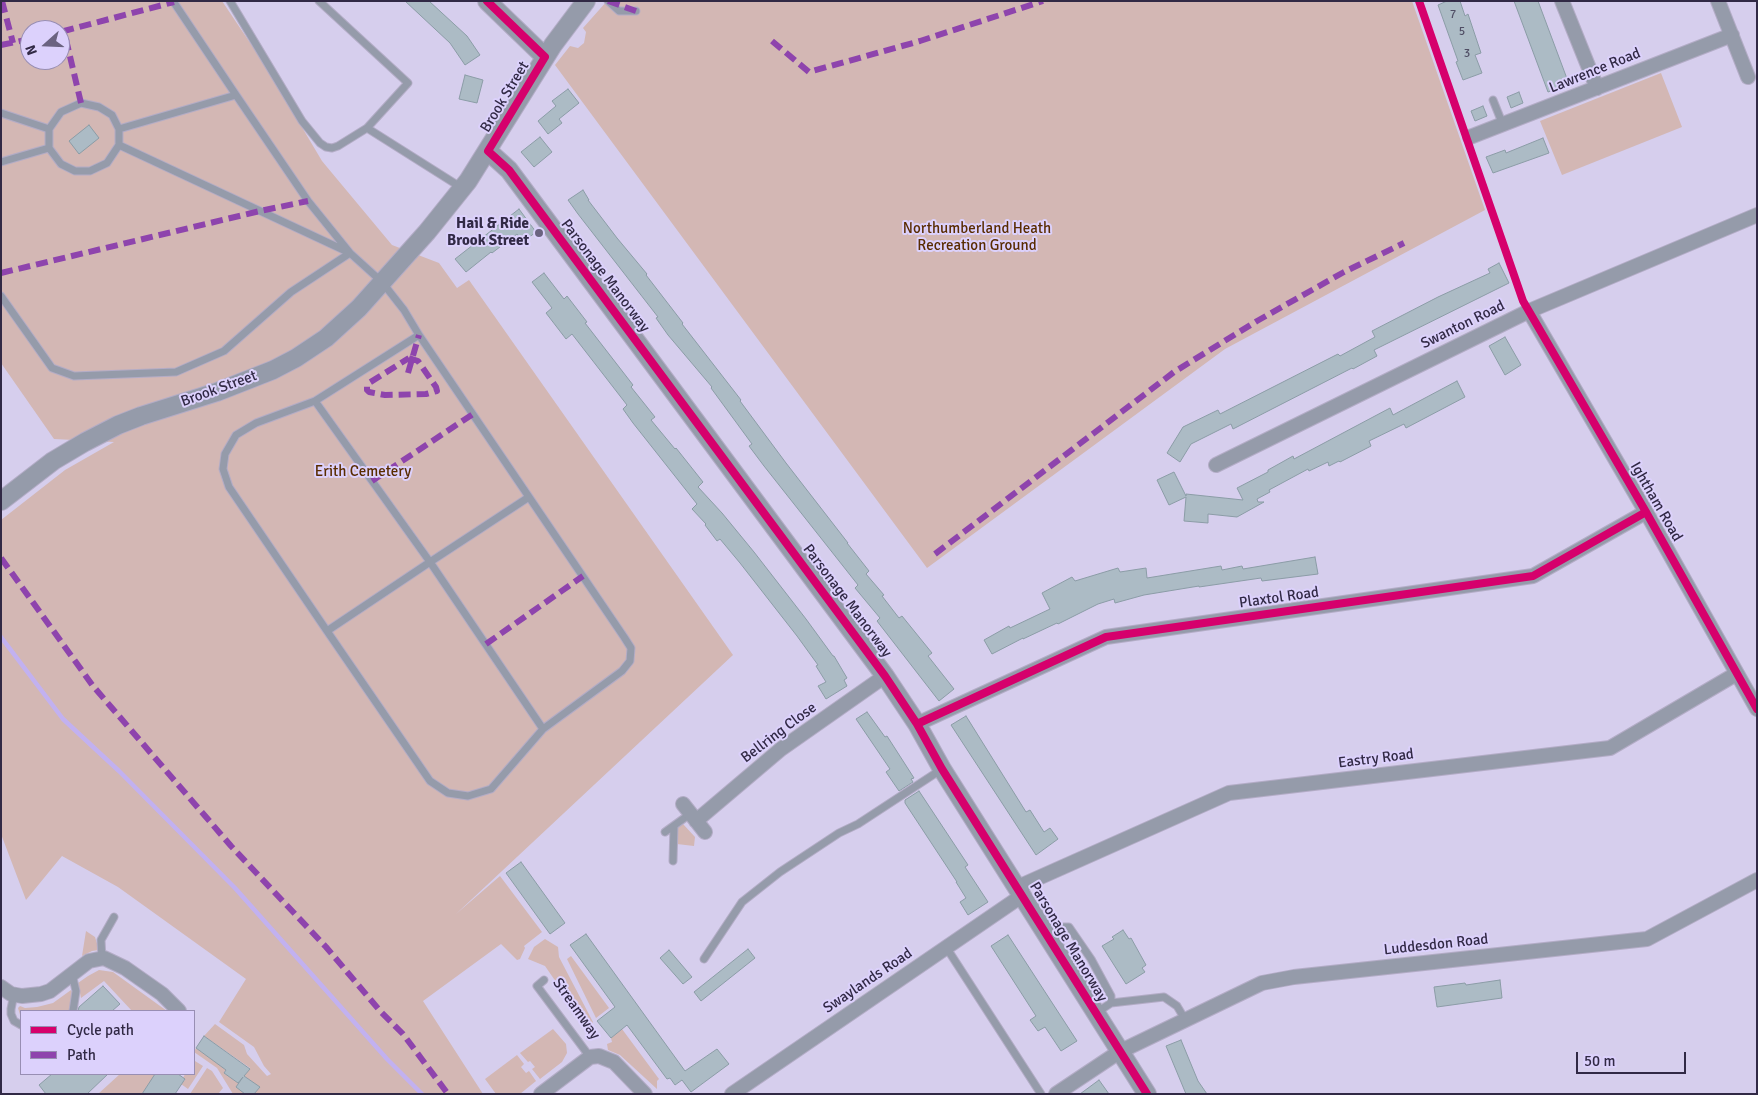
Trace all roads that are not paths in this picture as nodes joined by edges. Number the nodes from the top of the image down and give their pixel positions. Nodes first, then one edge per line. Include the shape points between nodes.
1 (173, 1) edge
2 (230, 1) edge
3 (319, 1) edge
4 (487, 1) edge
5 (586, 1) edge
6 (608, 1) edge
7 (1562, 1) edge
8 (1718, 1) edge
9 (636, 11) dead end
10 (1732, 35) junction
11 (545, 57) junction
12 (1748, 77) dead end
13 (1597, 88) junction
14 (236, 95) junction
15 (1493, 100) dead end
16 (1, 113) edge
17 (1503, 125) junction
18 (49, 128) junction
19 (368, 128) junction
20 (119, 129) junction
21 (1470, 137) dead end
22 (119, 145) junction
23 (50, 148) junction
24 (488, 152) junction
25 (1, 162) edge
26 (462, 188) junction
27 (1757, 215) edge
28 (350, 254) junction
29 (382, 282) junction
30 (1, 296) edge
31 (1529, 311) junction
32 (419, 335) junction
33 (316, 401) junction
34 (1216, 465) dead end
35 (529, 497) junction
36 (1, 501) edge
37 (1646, 512) junction
38 (430, 562) junction
39 (327, 631) junction
40 (1736, 674) junction
41 (885, 676) junction
42 (1757, 709) edge
43 (917, 724) junction
44 (543, 729) junction
45 (942, 769) junction
46 (690, 813) junction
47 (674, 826) junction
48 (665, 832) dead end
49 (705, 832) dead end
50 (673, 862) dead end
51 (1757, 880) edge
52 (1021, 891) junction
53 (114, 917) dead end
54 (1047, 937) junction
55 (946, 947) junction
56 (102, 958) junction
57 (704, 959) dead end
58 (72, 974) junction
59 (544, 980) dead end
60 (1, 987) edge
61 (14, 994) junction
62 (1111, 1003) junction
63 (73, 1010) edge
64 (178, 1010) edge
65 (1095, 1013) junction
66 (1186, 1021) junction
67 (20, 1024) edge
68 (1119, 1052) junction
69 (595, 1056) junction
70 (541, 1094) edge
71 (645, 1094) edge
72 (732, 1094) edge
73 (1041, 1094) edge
74 (1056, 1094) edge
75 (1147, 1094) edge

1 - 14 lane
2 - 19 lane via 302,120 320,143 332,148
3 - 19 lane via 408,83
4 - 11 street
5 - 11 street, Brook Street
6 - 9 lane via 619,11
7 - 13 street
8 - 10 street
10 - 12 street
10 - 13 street, Lawrence Road
11 - 24 street, Brook Street
13 - 17 street, Lawrence Road
14 - 20 lane
14 - 28 lane via 308,201
15 - 17 lane
16 - 18 lane
17 - 21 street, Lawrence Road
18 - 20 lane via 61,112 81,103 99,107 112,115
18 - 23 lane
19 - 26 lane
20 - 22 lane
22 - 23 lane via 107,163 90,170 75,171 61,164
22 - 28 lane
23 - 25 lane
24 - 26 street, Brook Street
24 - 41 street, Parsonage Manorway via 509,170
26 - 29 street, Brook Street
27 - 31 street, Swanton Road
28 - 29 lane
28 - 30 lane via 291,292 224,351 176,372 74,376 52,368
29 - 32 lane
29 - 36 street, Brook Street via 326,338 296,358 217,392 118,425 53,461
31 - 34 street, Swanton Road
31 - 37 street, Ightham Road
32 - 33 lane
32 - 35 lane
33 - 38 lane
33 - 39 lane via 256,423 236,435 225,454 223,469 229,487
35 - 38 lane
35 - 44 lane via 631,648 630,661 622,671
37 - 40 street, Ightham Road
37 - 43 street, Plaxtol Road via 1533,576 1106,636
38 - 39 lane
38 - 44 lane
39 - 44 lane via 430,781 448,793 468,796 492,789
40 - 42 street, Ightham Road
40 - 52 street, Eastry Road via 1610,748 1229,793
41 - 43 street, Parsonage Manorway
41 - 46 street, Bellring Close
43 - 45 street, Parsonage Manorway
45 - 52 street, Parsonage Manorway
45 - 57 lane via 858,824 838,833 742,902
46 - 47 lane
46 - 49 street
47 - 48 lane
47 - 50 lane
51 - 66 street, Luddesdon Road via 1647,939 1294,976 1262,983
52 - 54 street, Parsonage Manorway
52 - 55 street, Swaylands Road
53 - 56 lane via 101,940
54 - 62 lane via 1061,927 1069,926 1092,959 1112,996
54 - 65 street, Parsonage Manorway
55 - 72 street, Swaylands Road
55 - 73 lane
56 - 58 street via 89,961
56 - 64 street via 125,968 162,994
58 - 61 street via 50,991 22,996
58 - 63 lane via 76,991
59 - 69 lane, Streamway via 537,986
60 - 61 street
61 - 67 lane via 11,1009 14,1021
62 - 65 lane
62 - 66 lane via 1164,997 1177,1006
65 - 68 street, Parsonage Manorway
66 - 68 street, Luddesdon Road
68 - 74 street, Luddesdon Road
68 - 75 street, Parsonage Manorway
69 - 70 street, Streamway
69 - 71 street via 614,1062

